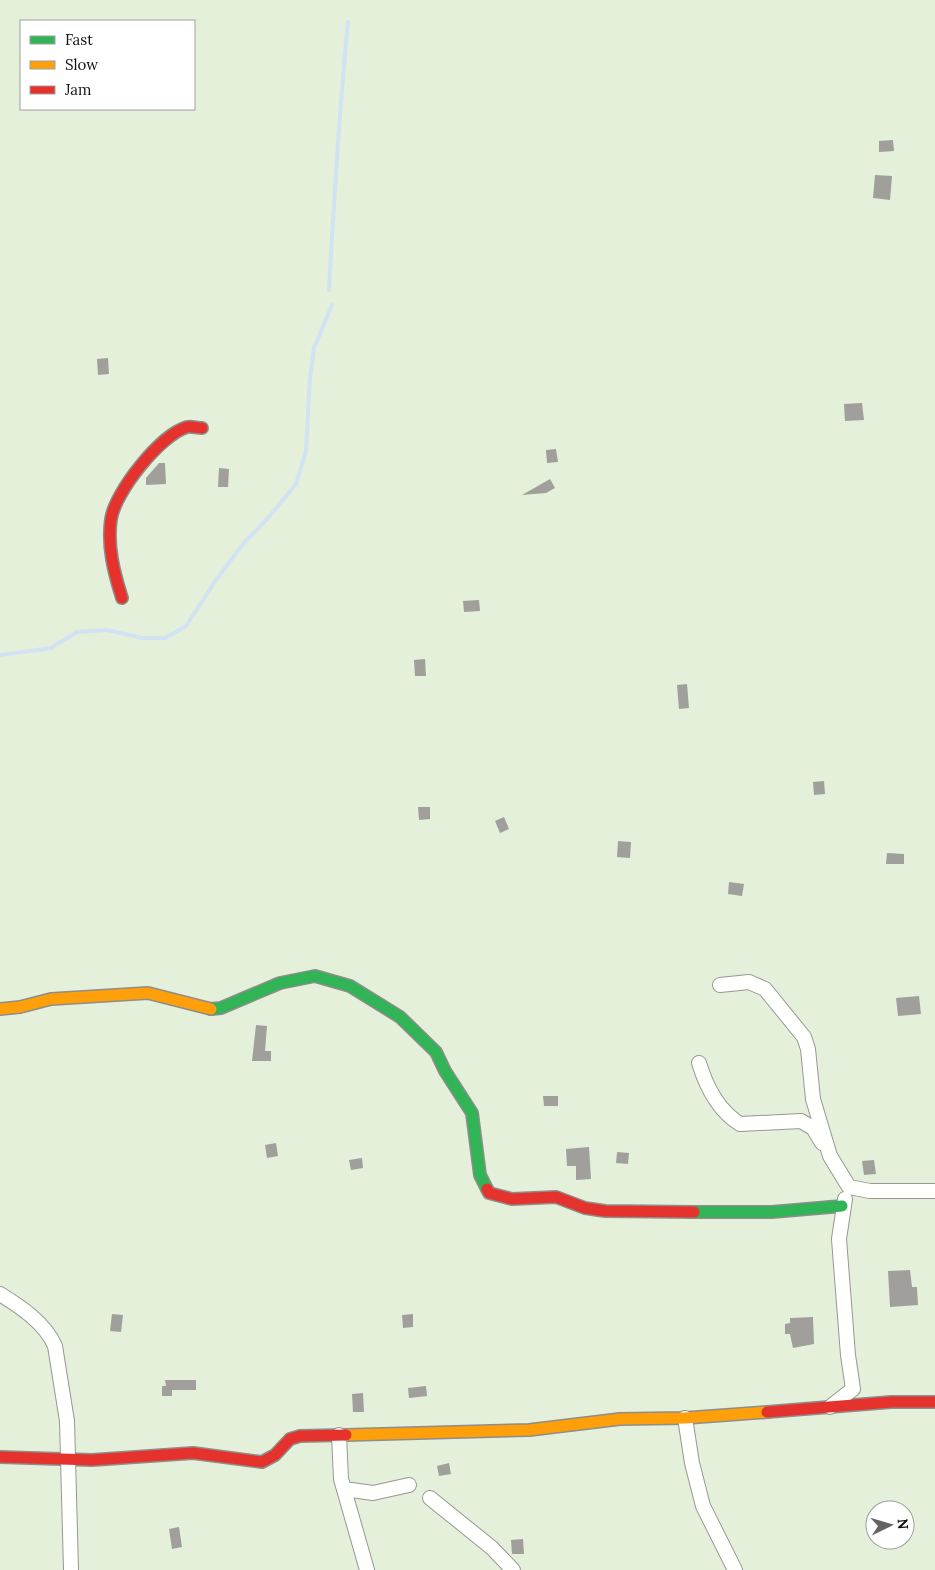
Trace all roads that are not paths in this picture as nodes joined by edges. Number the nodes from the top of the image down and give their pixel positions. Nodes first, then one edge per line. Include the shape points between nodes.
1 (202, 428) dead end
2 (122, 598) dead end
3 (720, 986) dead end
4 (0, 1009) edge
5 (699, 1063) dead end
6 (830, 1156) junction
7 (849, 1187) junction
8 (935, 1191) edge
9 (842, 1206) junction
10 (0, 1294) edge
11 (935, 1402) edge
12 (830, 1407) junction
13 (685, 1418) junction
14 (339, 1435) junction
15 (0, 1458) edge
16 (68, 1458) junction
17 (409, 1485) dead end
18 (344, 1489) junction
19 (430, 1498) dead end
20 (71, 1570) edge
21 (367, 1570) edge
22 (513, 1570) edge
23 (735, 1570) edge

1 - 2 street via 186,427 155,450 127,482 113,508 110,530 114,575
3 - 6 street via 749,982 765,989 804,1037 814,1099
4 - 9 street via 23,1008 51,999 148,993 178,999 207,1010 228,1005 280,983 315,976 328,978 350,986 400,1017 436,1052 444,1071 472,1113 480,1175 489,1193 512,1199 556,1197 585,1208 605,1211 772,1212
5 - 6 street via 714,1097 732,1119 740,1124 801,1121 813,1128
6 - 7 street
7 - 8 street via 870,1191
7 - 9 street
9 - 12 street via 839,1239 848,1355 854,1389
10 - 16 street via 51,1335 64,1389
11 - 12 street
12 - 13 street
13 - 14 street via 620,1418 530,1430 450,1434
13 - 23 street via 703,1506
14 - 16 street via 293,1438 262,1462 192,1453 114,1460
14 - 18 street
15 - 16 street
16 - 20 street
17 - 18 street via 373,1493
18 - 21 street
19 - 22 street via 492,1548

